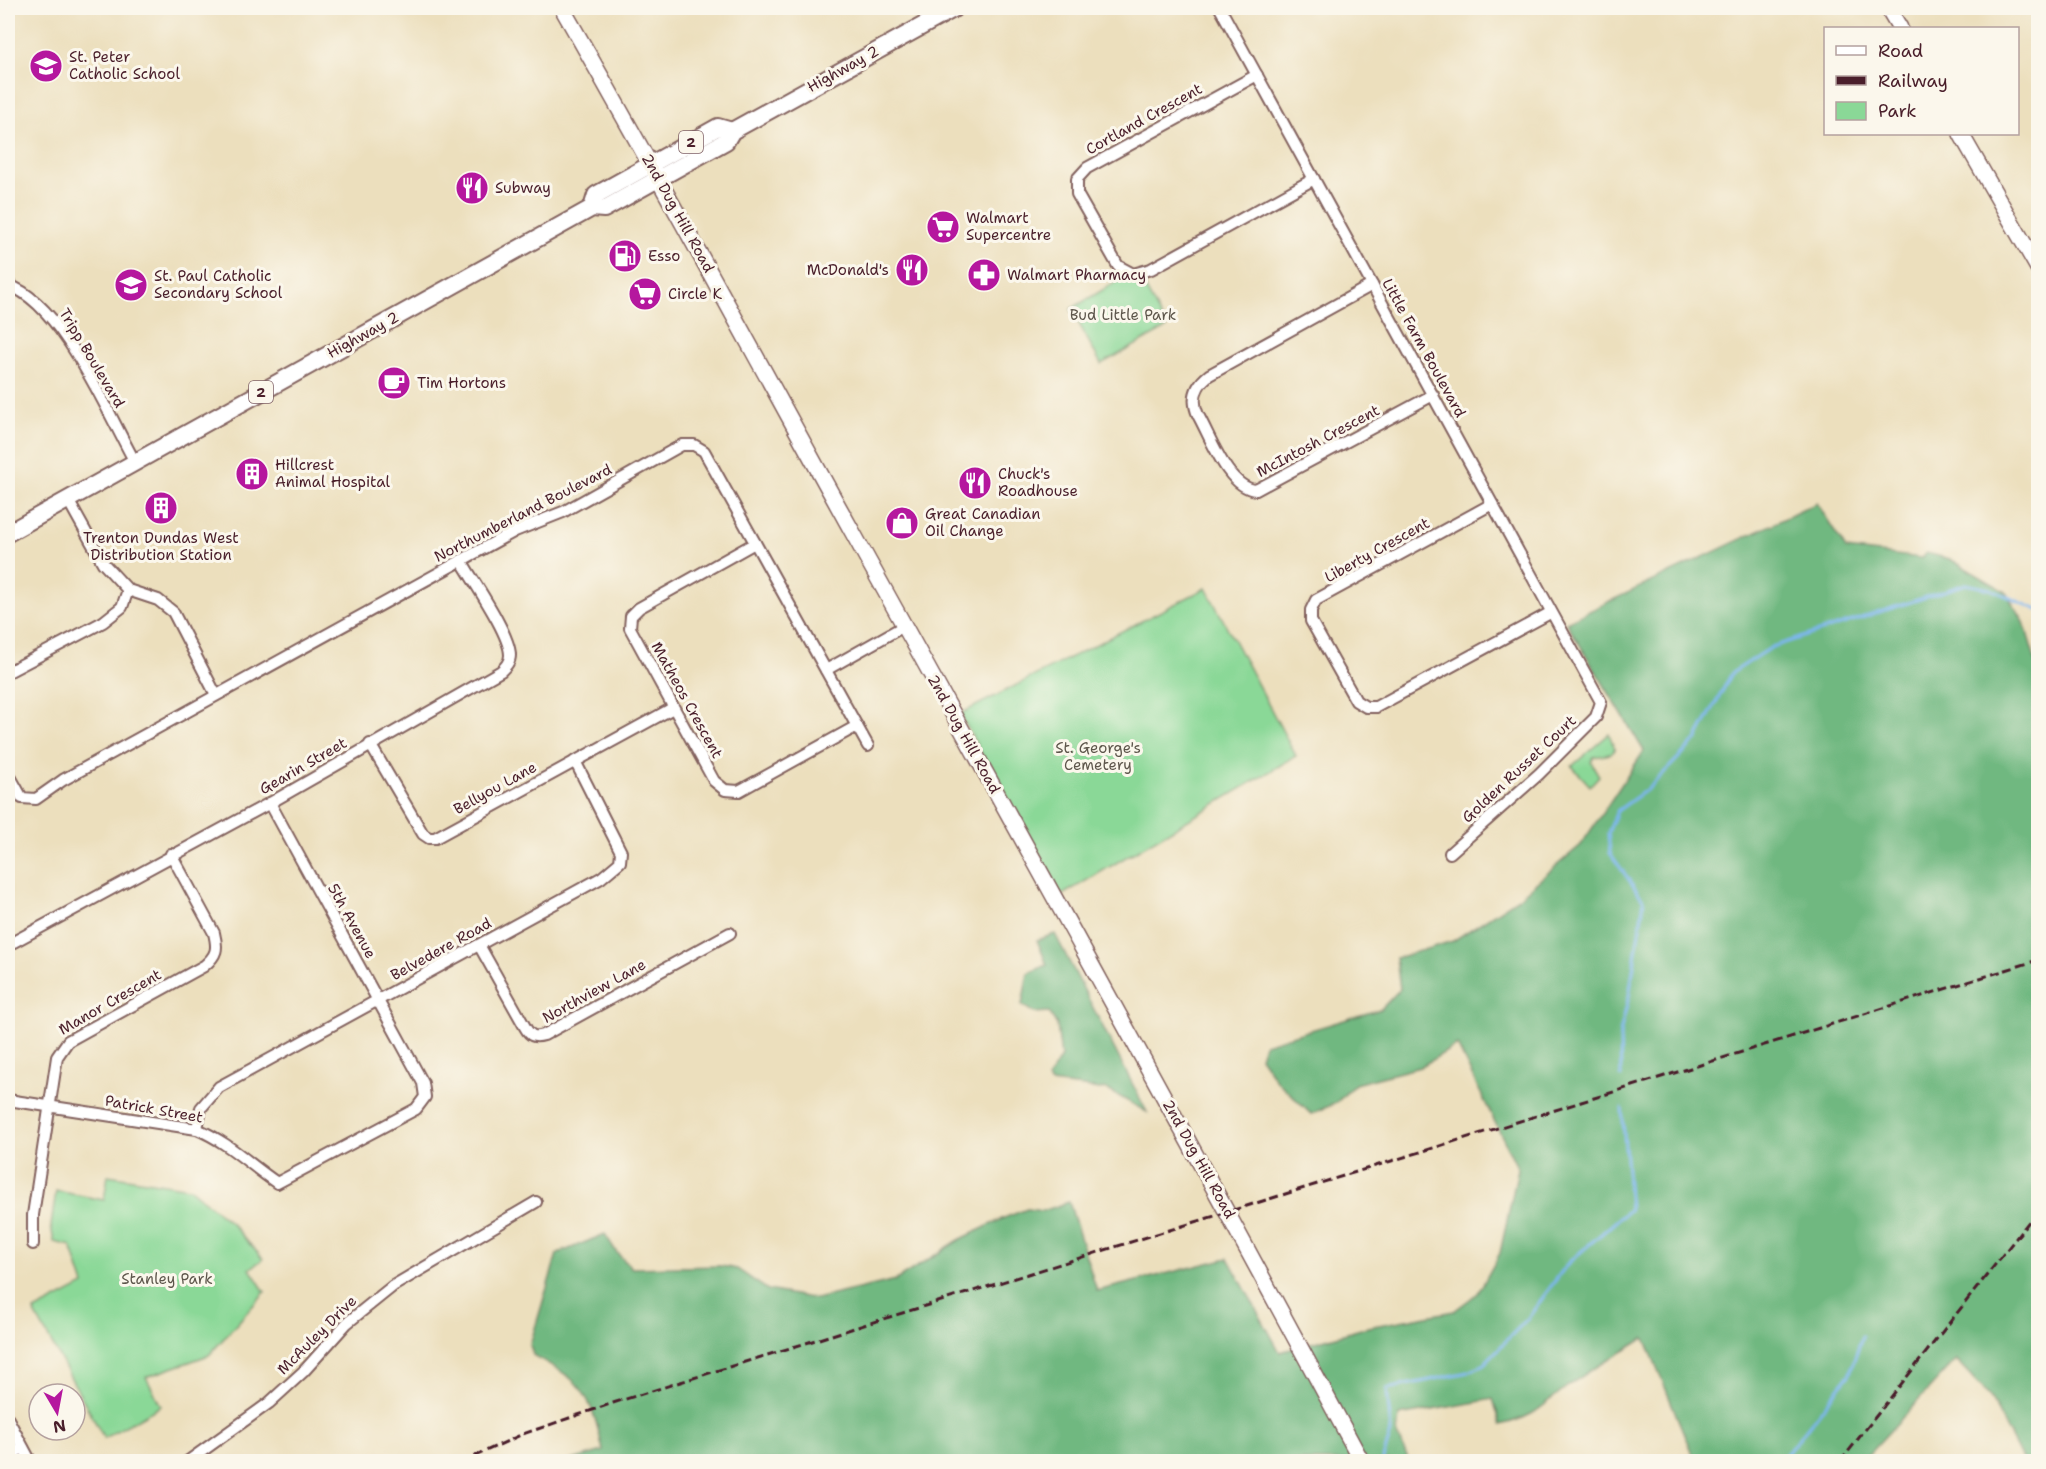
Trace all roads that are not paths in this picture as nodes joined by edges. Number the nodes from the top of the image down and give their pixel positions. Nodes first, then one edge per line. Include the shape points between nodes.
1 (562, 8) edge
2 (955, 8) edge
3 (1220, 8) edge
4 (1888, 8) edge
5 (1899, 27) edge
6 (1257, 75) junction
7 (1962, 135) edge
8 (656, 171) junction
9 (1314, 179) junction
10 (2038, 268) edge
11 (8, 285) edge
12 (1372, 285) junction
13 (1433, 395) junction
14 (135, 462) junction
15 (68, 500) junction
16 (1492, 504) junction
17 (8, 533) edge
18 (755, 543) junction
19 (461, 561) junction
20 (128, 590) junction
21 (1550, 613) junction
22 (904, 626) junction
23 (826, 670) junction
24 (8, 672) edge
25 (216, 695) junction
26 (1601, 702) joint
27 (674, 708) junction
28 (857, 726) junction
29 (370, 744) junction
30 (868, 746) dead end
31 (575, 761) junction
32 (8, 773) edge
33 (270, 803) junction
34 (1450, 853) dead end
35 (171, 854) junction
36 (730, 933) dead end
37 (8, 945) edge
38 (478, 945) junction
39 (379, 1001) junction
40 (424, 1086) joint
41 (8, 1100) edge
42 (49, 1108) junction
43 (197, 1129) junction
44 (536, 1202) dead end
45 (33, 1244) dead end
46 (8, 1419) edge
47 (23, 1448) junction
48 (8, 1456) edge
49 (31, 1461) edge
50 (187, 1461) edge
51 (1362, 1461) edge

1 - 8 street, 2nd Dug Hill Road
2 - 8 main road, Highway 2 / 2 via 732,130 718,127
3 - 6 street, Little Farm Boulevard
4 - 5 street
6 - 9 street, Little Farm Boulevard
6 - 9 street, Cortland Crescent via 1087,168 1077,179 1077,194 1118,266 1133,274 1151,269
7 - 10 street
8 - 14 main road, Highway 2 / 2 via 596,195 592,208
8 - 22 street, 2nd Dug Hill Road
9 - 12 street, Little Farm Boulevard
11 - 14 street, Tripp Boulevard via 27,293 58,324
12 - 13 street, Little Farm Boulevard
12 - 13 street, McIntosh Crescent via 1209,375 1194,398 1198,415 1234,479 1240,486 1256,490
13 - 16 street, Little Farm Boulevard
14 - 15 main road, 2
15 - 17 main road, 2
15 - 20 street via 102,563
16 - 21 street, Little Farm Boulevard
16 - 21 street, Liberty Crescent via 1316,600 1311,621 1356,701 1376,707
18 - 19 street, Northumberland Boulevard via 704,451 694,445 682,445 563,512 515,531
18 - 23 street, Northumberland Boulevard
18 - 27 street, Matheos Crescent via 631,616 630,628
19 - 25 street, Northumberland Boulevard
19 - 29 street, Gearin Street via 506,638 511,657 508,665
20 - 24 street via 122,607 103,622
20 - 25 street via 158,600 173,612
21 - 26 street, Little Farm Boulevard
22 - 23 street
22 - 51 street, 2nd Dug Hill Road
23 - 28 street
25 - 32 street, Northumberland Boulevard via 36,799 22,798
26 - 34 street, Golden Russet Court via 1596,717
27 - 28 street, Matheos Crescent via 714,781 725,790 739,791
27 - 31 street, Bellyou Lane
28 - 30 street
29 - 31 street, Bellyou Lane via 429,838
29 - 33 street, Gearin Street
31 - 38 street, Belvedere Road via 621,852 620,862 601,878
33 - 35 street, Gearin Street
33 - 39 street, 5th Avenue
35 - 37 street, Gearin Street
35 - 42 street, Manor Crescent via 214,933 218,947 214,957 68,1041 57,1057
36 - 38 street, Northview Lane via 536,1037 530,1035
38 - 39 street, Belvedere Road
39 - 40 street, 5th Avenue
39 - 43 street, Belvedere Road via 219,1087 201,1108
40 - 43 street, Patrick Street via 425,1097 416,1109 277,1183 222,1139
41 - 42 street, Patrick Street
42 - 43 street, Patrick Street
42 - 45 street, Manor Crescent via 33,1215
44 - 50 street, McAuley Drive via 393,1286 347,1323 269,1403
46 - 47 street
47 - 48 street
47 - 49 street

